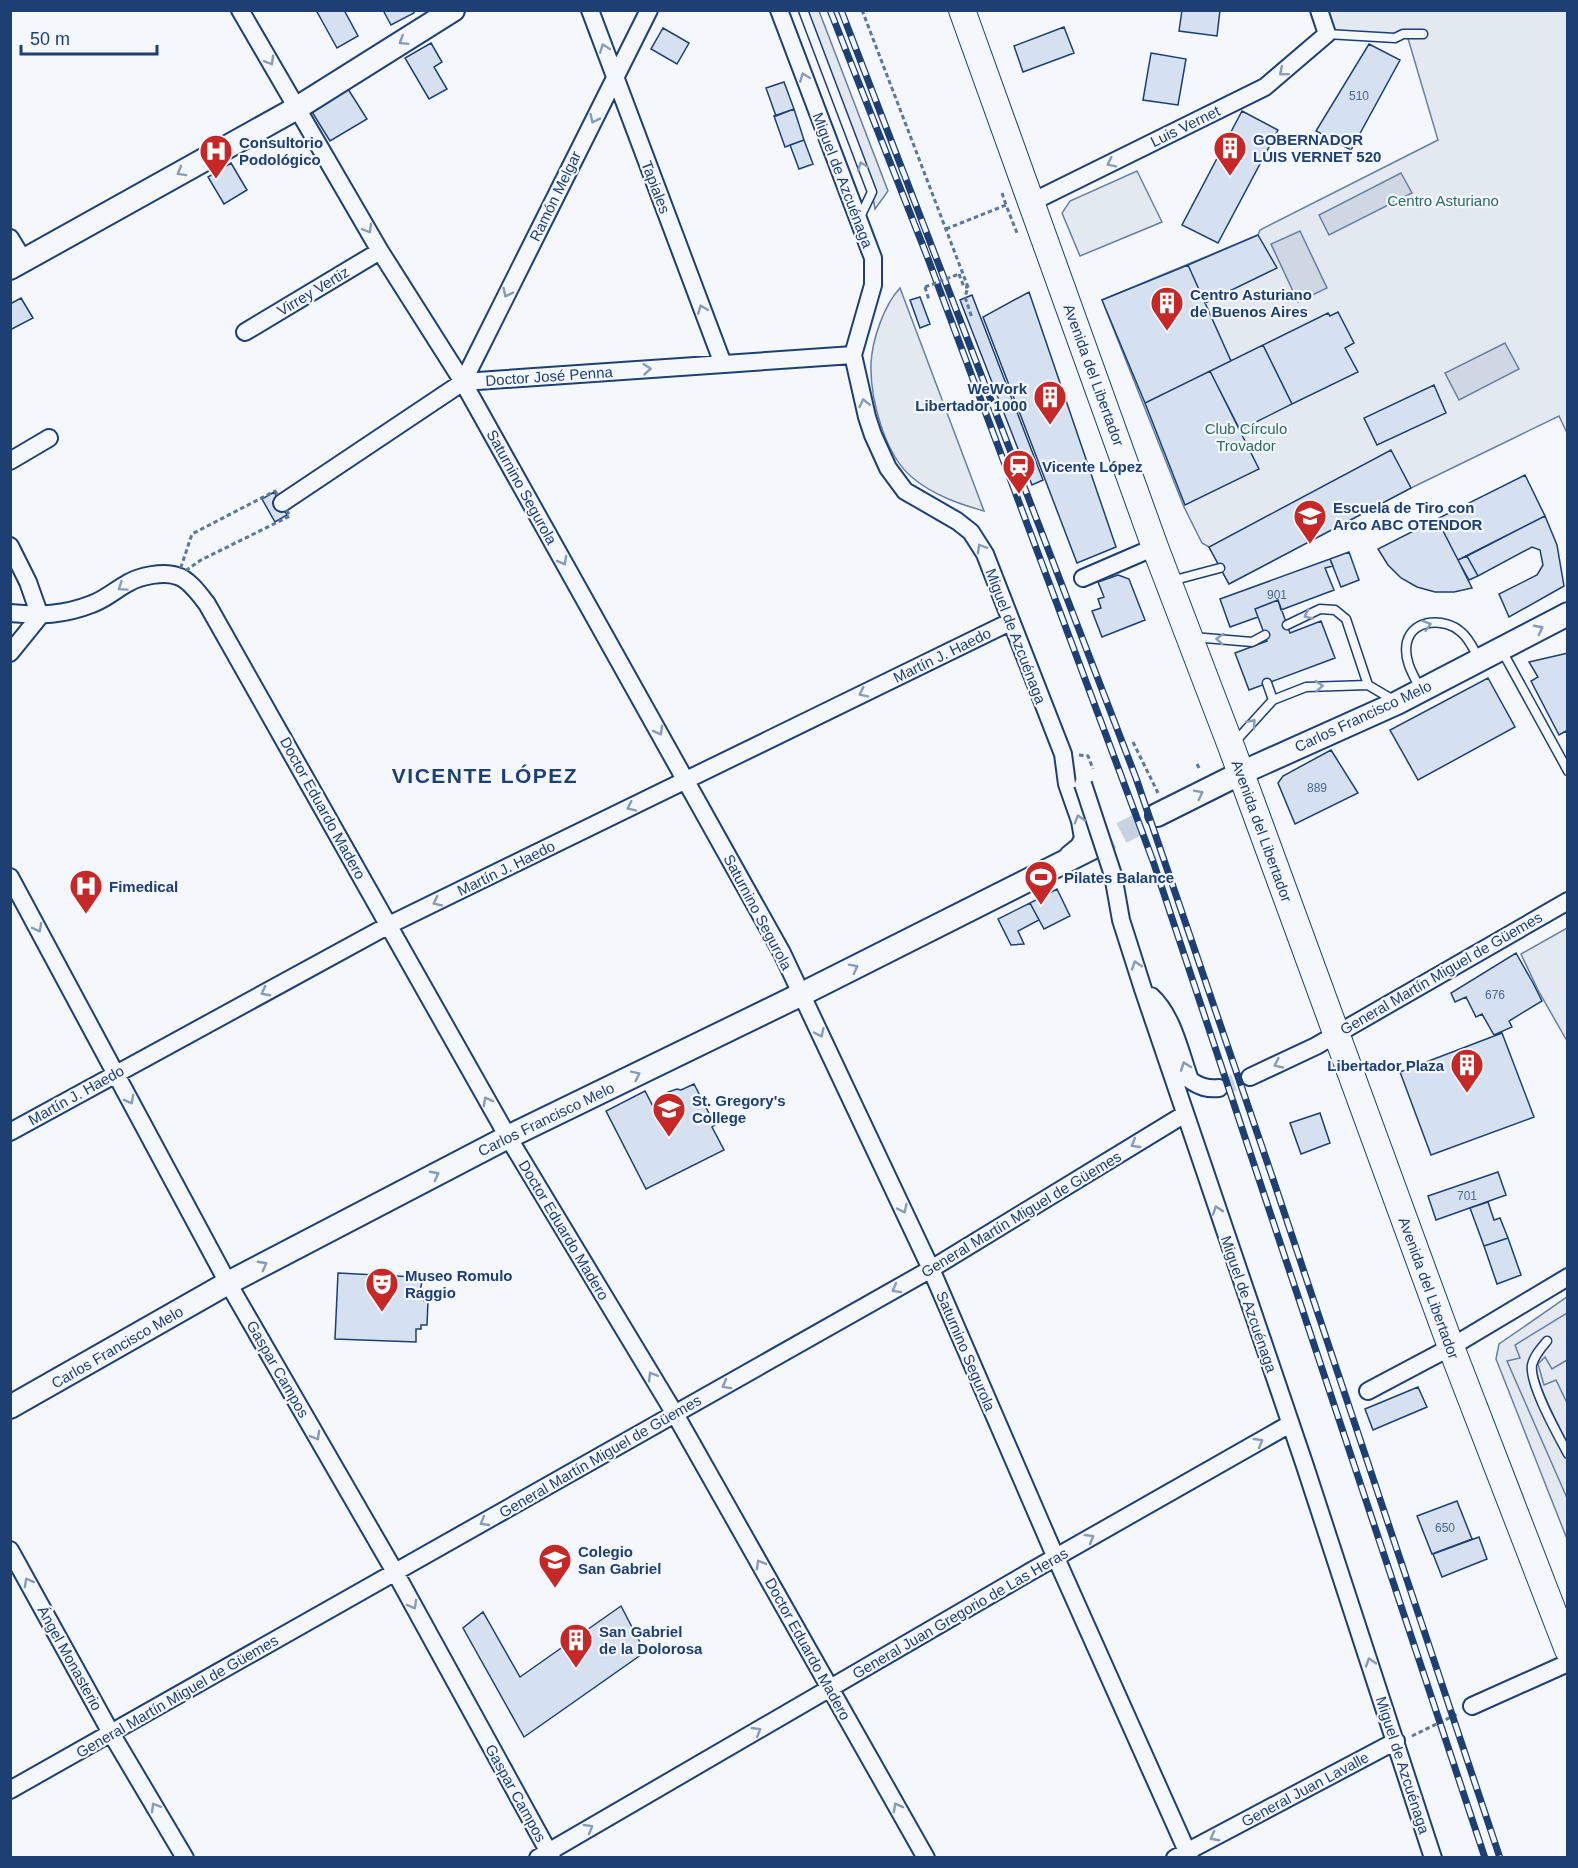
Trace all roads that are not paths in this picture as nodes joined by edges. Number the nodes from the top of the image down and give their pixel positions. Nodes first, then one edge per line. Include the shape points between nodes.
1 (240, 10) edge
2 (453, 10) edge
3 (590, 10) edge
4 (649, 10) edge
5 (779, 10) edge
6 (803, 10) edge
7 (962, 10) edge
8 (1319, 10) edge
9 (1327, 34) junction
10 (1423, 34) dead end
11 (615, 77) junction
12 (297, 108) junction
13 (1032, 202) junction
14 (858, 220) junction
15 (10, 237) edge
16 (380, 251) junction
17 (17, 265) edge
18 (245, 332) dead end
19 (853, 355) junction
20 (723, 364) junction
21 (463, 382) junction
22 (49, 438) dead end
23 (10, 461) edge
24 (282, 503) road end
25 (10, 546) edge
26 (1155, 548) junction
27 (1220, 568) dead end
28 (1083, 578) dead end
29 (1168, 581) junction
30 (10, 613) edge
31 (1568, 614) edge
32 (40, 616) junction
33 (1010, 622) junction
34 (1287, 625) dead end
35 (1265, 636) dead end
36 (1189, 637) junction
37 (1501, 649) junction
38 (10, 653) edge
39 (1479, 660) junction
40 (1267, 683) dead end
41 (1368, 685) junction
42 (1421, 690) junction
43 (1273, 700) junction
44 (1397, 703) junction
45 (1231, 746) junction
46 (1063, 754) junction
47 (1568, 771) edge
48 (1241, 773) junction
49 (686, 780) junction
50 (1158, 805) tunnel mouth
51 (1092, 848) tunnel mouth
52 (1056, 865) junction
53 (10, 877) edge
54 (1568, 901) edge
55 (389, 925) junction
56 (1143, 989) junction
57 (802, 994) junction
58 (1335, 1034) junction
59 (116, 1073) junction
60 (1250, 1077) tunnel mouth
61 (1219, 1088) tunnel mouth
62 (1185, 1114) junction
63 (10, 1132) edge
64 (507, 1137) junction
65 (931, 1269) junction
66 (1568, 1277) edge
67 (228, 1284) junction
68 (1547, 1341) dead end
69 (1451, 1347) junction
70 (1368, 1390) dead end
71 (10, 1407) edge
72 (675, 1414) junction
73 (1290, 1424) junction
74 (1568, 1454) edge
75 (10, 1550) edge
76 (1056, 1558) junction
77 (395, 1572) junction
78 (1568, 1650) edge
79 (1568, 1663) edge
80 (830, 1688) junction
81 (1472, 1706) road end
82 (111, 1733) junction
83 (1396, 1741) junction
84 (10, 1790) edge
85 (1184, 1855) edge
86 (546, 1856) edge
87 (185, 1857) edge
88 (926, 1857) edge
89 (1433, 1857) edge

1 -> 12 street, Saturnino Segurola
2 -> 12 street
11 -> 3 street, Tapiales
4 - 11 street, Ramón Melgar
14 -> 5 street, Miguel de Azcuénaga
14 -> 6 lane via 872,192
7 - 13 main road, Avenida del Libertador
8 - 9 street
9 - 10 lane via 1395,38
9 -> 13 street, Luis Vernet via 1265,87
20 -> 11 street, Tapiales
11 -> 21 street, Ramón Melgar
12 -> 16 street, Saturnino Segurola
12 -> 17 street
13 - 26 main road, Avenida del Libertador
14 - 19 street, Miguel de Azcuénaga via 873,258 873,285
15 - 17 street
16 - 18 street, Virrey Vertiz
16 - 21 street, Saturnino Segurola
19 - 20 street, Doctor José Penna
33 -> 19 street, Miguel de Azcuénaga via 985,554 971,532 905,491 888,468 867,417
21 -> 20 street, Doctor José Penna
21 - 24 street, Doctor José Penna
21 -> 49 street, Saturnino Segurola
22 - 23 street
25 - 32 street
26 - 28 street
26 - 29 main road, Avenida del Libertador
27 - 29 lane
29 - 36 main road, Avenida del Libertador
30 - 32 street
37 -> 31 street, Carlos Francisco Melo
32 - 38 street
55 -> 32 street, Doctor Eduardo Madero via 195,589 178,576 144,577 92,604
33 - 46 street, Miguel de Azcuénaga
33 -> 49 street, Martín J. Haedo
41 -> 34 lane via 1346,620 1335,610 1320,609
35 -> 36 lane via 1252,644
36 - 45 main road, Avenida del Libertador
37 - 39 street, Carlos Francisco Melo
37 - 47 lane
39 - 42 street, Carlos Francisco Melo
42 -> 39 lane via 1407,658 1407,642 1420,626 1444,622 1454,626 1463,633
40 - 43 lane
43 -> 41 lane via 1306,687
41 - 44 lane
42 - 44 street, Carlos Francisco Melo
45 -> 43 lane
44 - 48 street, Carlos Francisco Melo
45 - 48 main road, Avenida del Libertador
52 -> 46 street, Miguel de Azcuénaga via 1083,838 1067,784
56 -> 46 street, Miguel de Azcuénaga, bridge via 1121,920 1089,781
50 -> 48 street, Carlos Francisco Melo
48 - 58 main road, Avenida del Libertador
49 -> 55 street, Martín J. Haedo
49 - 57 street, Saturnino Segurola
51 - 52 street, Carlos Francisco Melo
57 -> 52 street, Carlos Francisco Melo
53 -> 59 street, Gaspar Campos
54 - 58 street, General Martín Miguel de Güemes
55 -> 59 street, Martín J. Haedo
64 -> 55 street, Doctor Eduardo Madero
61 -> 56 street via 1208,1089 1190,1080 1169,1023 1157,1001
56 - 62 street, Miguel de Azcuénaga
64 -> 57 street, Carlos Francisco Melo
57 -> 65 street, Saturnino Segurola
58 -> 60 street, General Martín Miguel de Güemes
58 - 69 main road, Avenida del Libertador
59 - 63 street, Martín J. Haedo
59 -> 67 street, Gaspar Campos
62 -> 65 street, General Martín Miguel de Güemes
73 -> 62 street, Miguel de Azcuénaga
67 -> 64 street, Carlos Francisco Melo
72 -> 64 street, Doctor Eduardo Madero
65 -> 72 street, General Martín Miguel de Güemes
65 - 76 street, Saturnino Segurola
66 - 69 street
67 - 71 street, Carlos Francisco Melo
67 -> 77 street, Gaspar Campos
68 - 74 lane via 1533,1362 1532,1375
69 - 70 street
69 - 78 main road, Avenida del Libertador
72 -> 77 street, General Martín Miguel de Güemes
80 -> 72 street, Doctor Eduardo Madero
76 -> 73 street, General Juan Gregorio de Las Heras
83 -> 73 street, Miguel de Azcuénaga
82 -> 75 street, Ángel Monasterio
76 - 80 street, General Juan Gregorio de Las Heras
76 - 85 street, Saturnino Segurola
77 - 82 street, General Martín Miguel de Güemes
77 -> 86 street, Gaspar Campos
79 - 81 street
86 -> 80 street, General Juan Gregorio de Las Heras
88 -> 80 street, Doctor Eduardo Madero
82 - 84 street, General Martín Miguel de Güemes
87 -> 82 street, Ángel Monasterio
83 -> 85 street, General Juan Lavalle
83 - 89 street, Miguel de Azcuénaga

